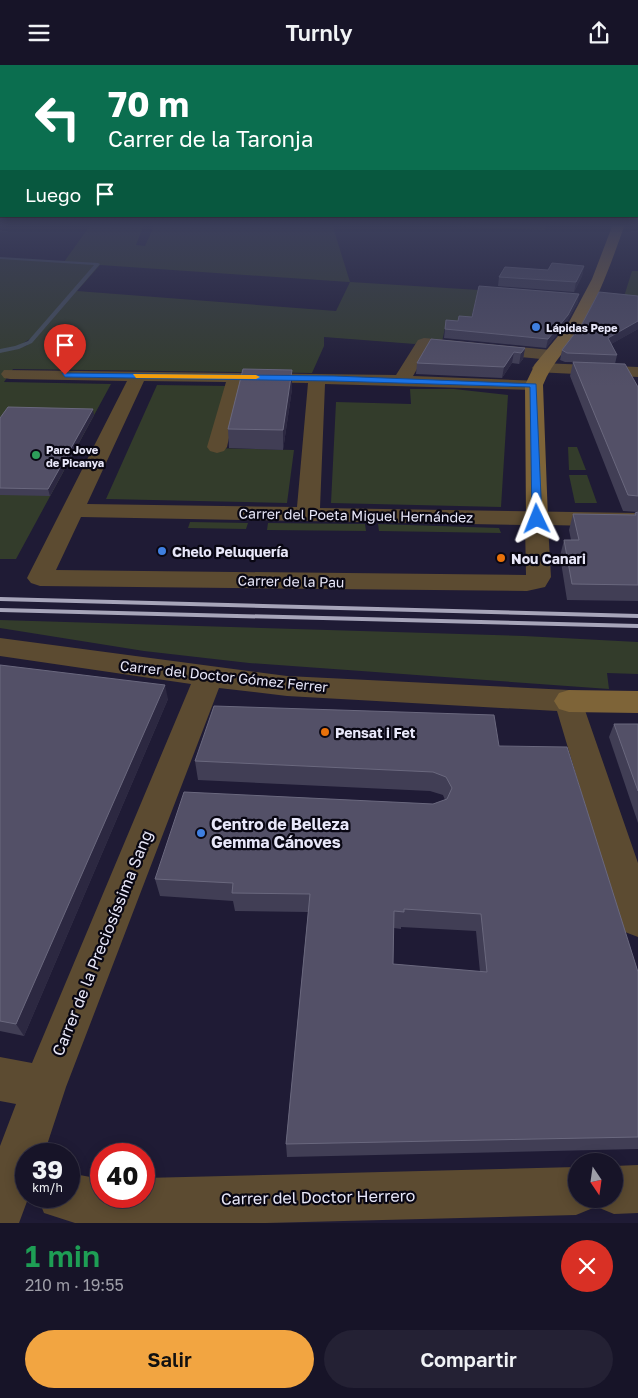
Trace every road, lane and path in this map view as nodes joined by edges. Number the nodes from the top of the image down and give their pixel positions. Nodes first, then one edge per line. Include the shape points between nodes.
1 (599, 278) edge
2 (546, 361) junction
3 (638, 372) edge
4 (10, 373) dead end
5 (138, 376) junction
6 (317, 378) junction
7 (402, 380) junction
8 (233, 384) dead end
9 (534, 385) junction
10 (217, 447) dead end
11 (74, 510) junction
12 (308, 514) junction
13 (537, 519) junction
14 (638, 520) edge
15 (0, 647) edge
16 (209, 676) junction
17 (569, 701) junction
18 (638, 702) edge
19 (638, 919) edge
20 (0, 1079) edge
21 (44, 1087) junction
22 (638, 1189) edge
23 (623, 1190) edge
24 (568, 1191) edge
25 (12, 1196) edge
26 (80, 1200) edge

1 - 2 street via 575,325
2 - 3 street
2 - 7 street via 424,343
2 - 9 street
4 - 5 street
5 - 6 street
5 - 11 street
6 - 7 street
6 - 12 street
7 - 9 street
8 - 10 street
9 - 13 street
11 - 12 street, Carrer del Poeta Miguel Hernández
11 - 13 street, Carrer de la Pau via 40,578 527,583 539,577
12 - 13 street, Carrer del Poeta Miguel Hernández
13 - 14 street, Carrer del Poeta Miguel Hernández
15 - 16 street, Carrer del Doctor Gómez Ferrer
16 - 17 street, Carrer del Doctor Gómez Ferrer via 287,686
16 - 21 street, Carrer de la Preciosíssima Sang via 179,795
17 - 18 street
17 - 19 street
20 - 21 street
21 - 25 street, Carrer de la Preciosíssima Sang
22 - 23 street
24 - 26 street, Carrer del Doctor Herrero via 96,1203

